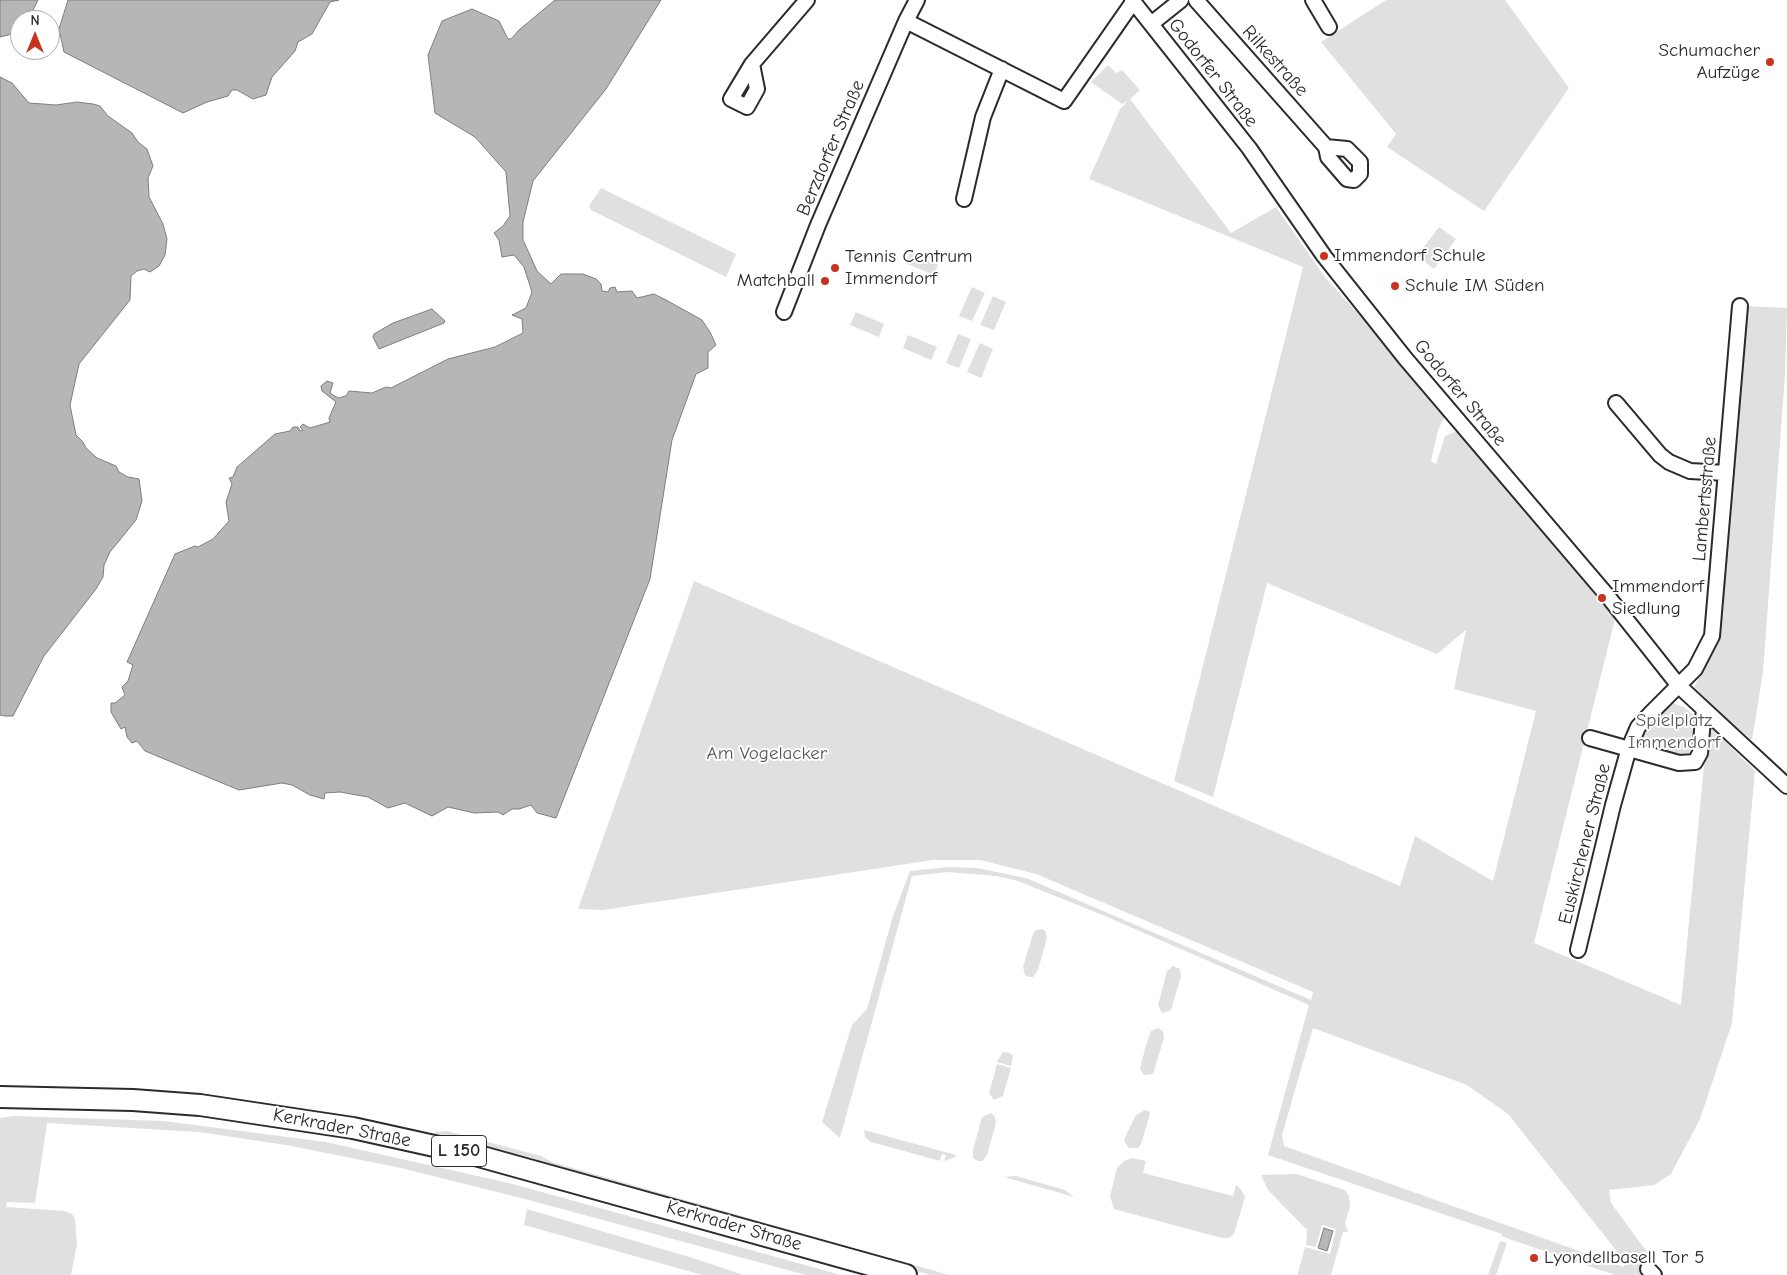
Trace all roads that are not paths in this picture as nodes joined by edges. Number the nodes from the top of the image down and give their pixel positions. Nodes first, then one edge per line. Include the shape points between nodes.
1 (807, 0) edge
2 (917, 0) edge
3 (1181, 0) edge
4 (1196, 0) edge
5 (1313, 0) edge
6 (1132, 1) edge
7 (906, 21) junction
8 (1151, 24) junction
9 (1329, 27) dead end
10 (752, 64) dead end
11 (1002, 69) junction
12 (1326, 147) dead end
13 (964, 199) dead end
14 (1740, 306) dead end
15 (784, 312) dead end
16 (1616, 402) dead end
17 (1726, 474) junction
18 (1679, 686) junction
19 (1704, 709) junction
20 (1590, 738) dead end
21 (1629, 748) junction
22 (1787, 786) edge
23 (1578, 950) dead end
24 (0, 1097) edge
25 (0, 1110) edge
26 (866, 1275) edge
27 (906, 1275) edge

1 - 10 street
2 - 7 street, Berzdorfer Straße
3 - 8 street
4 - 12 street, Rilkestraße
5 - 9 street
6 - 8 street, Godorfer Straße
6 - 11 street via 1064,101
7 - 11 street
7 - 15 street, Berzdorfer Straße
8 - 18 street, Godorfer Straße via 1249,148 1324,256 1393,343 1606,594
11 - 13 street via 983,117
14 - 17 street, Lambertsstraße
16 - 17 street via 1669,462 1690,471
17 - 18 street, Lambertsstraße via 1712,636 1695,670
18 - 19 street, Godorfer Straße
18 - 21 street, Euskirchener Straße via 1638,727
19 - 21 street, Euskirchener Straße via 1700,753 1695,762 1679,763
19 - 22 street, Godorfer Straße
20 - 21 street, Euskirchener Straße
21 - 23 street, Euskirchener Straße via 1612,805
24 - 27 highway, Kerkrader Straße / L 150 via 200,1105 353,1128 475,1155
25 - 26 highway, Kerkrader Straße / L 150 via 198,1118 352,1141 577,1193

